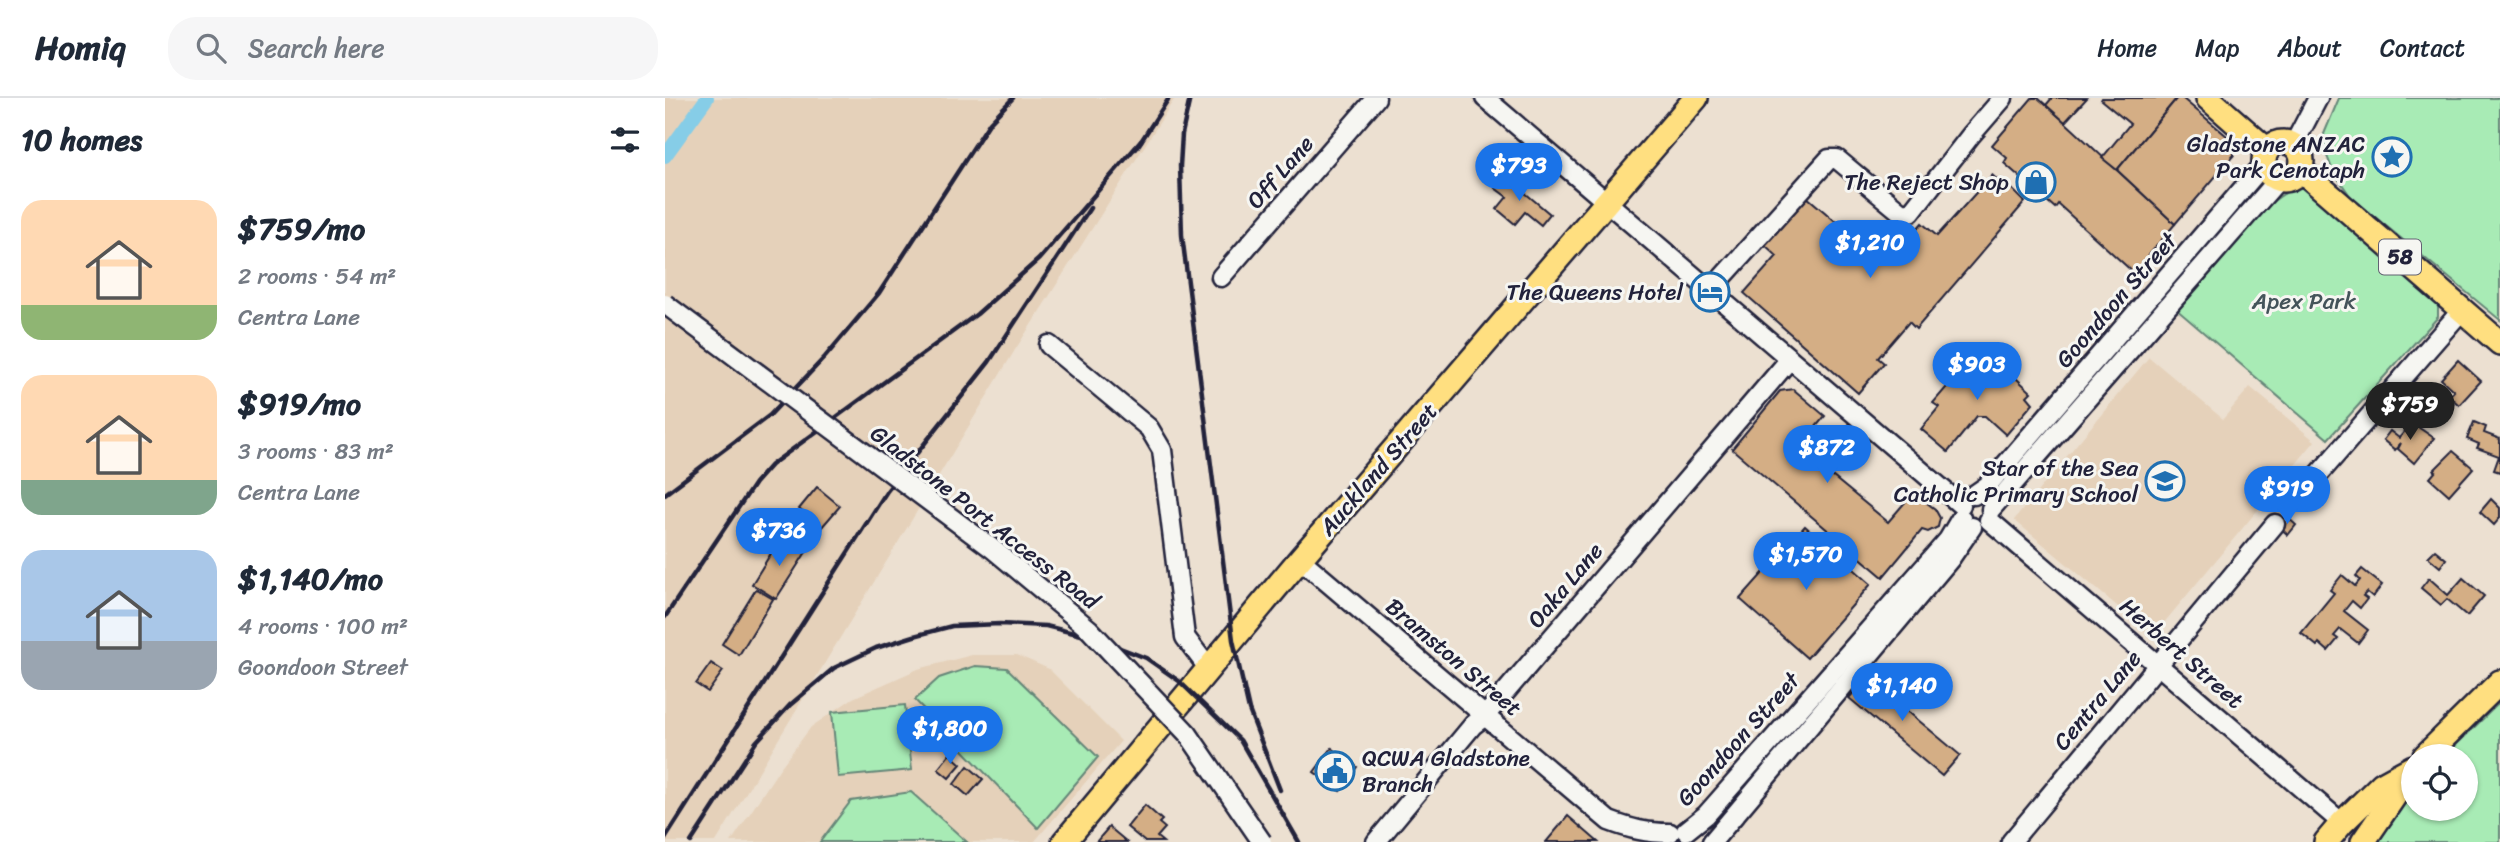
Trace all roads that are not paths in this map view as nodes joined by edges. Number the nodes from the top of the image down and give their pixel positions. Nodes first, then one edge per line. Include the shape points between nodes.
1 (1375, 98) edge
2 (1485, 98) edge
3 (1696, 98) edge
4 (2003, 98) edge
5 (2208, 98) edge
6 (2318, 98) edge
7 (2294, 144) junction
8 (2270, 165) junction
9 (2301, 170) junction
10 (1608, 201) junction
11 (1221, 277) dead end
12 (1710, 291) junction
13 (665, 304) edge
14 (2462, 310) junction
15 (2500, 343) edge
16 (1049, 345) dead end
17 (1790, 359) junction
18 (2313, 481) dead end
19 (1967, 512) junction
20 (1990, 514) junction
21 (2275, 524) dead end
22 (1300, 559) junction
23 (2158, 665) junction
24 (1209, 669) junction
25 (2500, 682) edge
26 (1485, 716) junction
27 (2437, 744) edge
28 (2401, 774) edge
29 (2401, 786) edge
30 (1609, 821) junction
31 (2342, 822) junction
32 (1672, 835) edge
33 (1064, 842) edge
34 (1262, 842) edge
35 (1376, 842) edge
36 (1624, 842) edge
37 (1704, 842) edge
38 (1711, 842) edge
39 (2011, 842) edge
40 (2326, 842) edge
41 (2363, 842) edge

1 - 11 street, Off Lane
2 - 10 street
3 - 10 main road, Auckland Street
4 - 12 street via 1910,212 1902,213 1837,159 1829,159
5 - 8 main road
6 - 7 street
7 - 8 main road via 2276,143
7 - 9 main road via 2303,159
8 - 9 main road via 2294,178
8 - 19 street, Goondoon Street
8 - 20 street, Goondoon Street
9 - 14 main road, 58
10 - 12 street
10 - 22 main road, Auckland Street
12 - 17 street
13 - 34 street, Gladstone Port Access Road, bridge via 993,549 1089,629 1188,734
14 - 15 main road, 58
14 - 18 street
16 - 24 street via 1149,428 1162,450 1185,637
17 - 19 street
17 - 26 street, Oaka Lane
19 - 20 street via 1982,526
19 - 20 street, Herbert Street via 1986,499
19 - 32 street, Goondoon Street via 1948,540 1715,805
19 - 38 street, Goondoon Street via 1950,559
20 - 23 street, Herbert Street
21 - 23 street, Centra Lane
22 - 24 main road, Auckland Street
22 - 26 street, Bramston Street
23 - 31 street, Herbert Street
23 - 39 street, Centra Lane
24 - 33 main road, Auckland Street
25 - 27 main road
26 - 30 street, Bramston Street
26 - 35 street, Oaka Lane
28 - 31 main road via 2382,784
29 - 41 main road
30 - 32 street, Bramston Street via 1630,830
30 - 36 street, Bramston Street via 1613,833
31 - 40 main road
32 - 37 street via 1695,834

